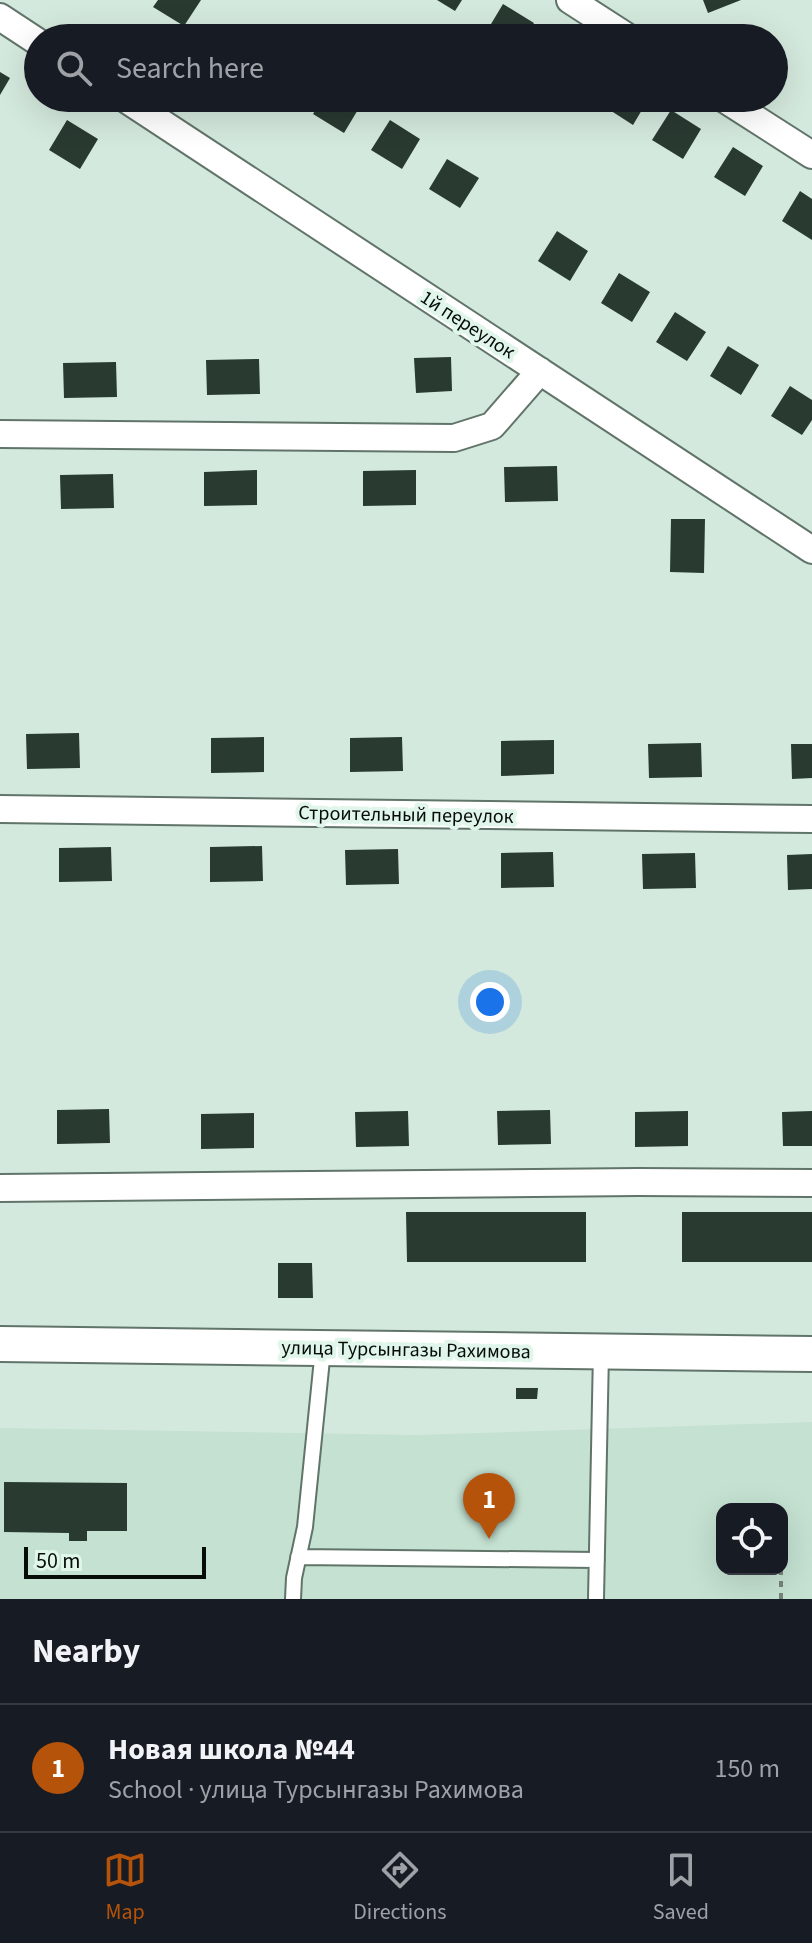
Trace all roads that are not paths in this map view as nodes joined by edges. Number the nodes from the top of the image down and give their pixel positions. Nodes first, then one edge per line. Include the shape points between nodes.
1 (570, 0) edge
2 (0, 17) edge
3 (607, 24) edge
4 (24, 33) edge
5 (145, 112) edge
6 (745, 112) edge
7 (812, 155) edge
8 (540, 371) junction
9 (0, 434) edge
10 (812, 550) edge
11 (0, 809) edge
12 (812, 819) edge
13 (812, 1183) edge
14 (0, 1188) edge
15 (0, 1344) edge
16 (323, 1348) junction
17 (601, 1352) junction
18 (812, 1354) edge
19 (298, 1557) junction
20 (597, 1560) junction
21 (293, 1599) edge
22 (596, 1599) edge

1 - 3 street
2 - 4 street
5 - 8 street, 1й переулок
6 - 7 street
8 - 9 street via 492,426 454,438
8 - 10 street, 1й переулок
11 - 12 street, Строительный переулок
13 - 14 street
15 - 16 street, улица Турсынгазы Рахимова
16 - 17 street, улица Турсынгазы Рахимова
16 - 19 lane
17 - 18 street, улица Турсынгазы Рахимова
17 - 20 lane
19 - 20 lane
19 - 21 lane
20 - 22 lane

